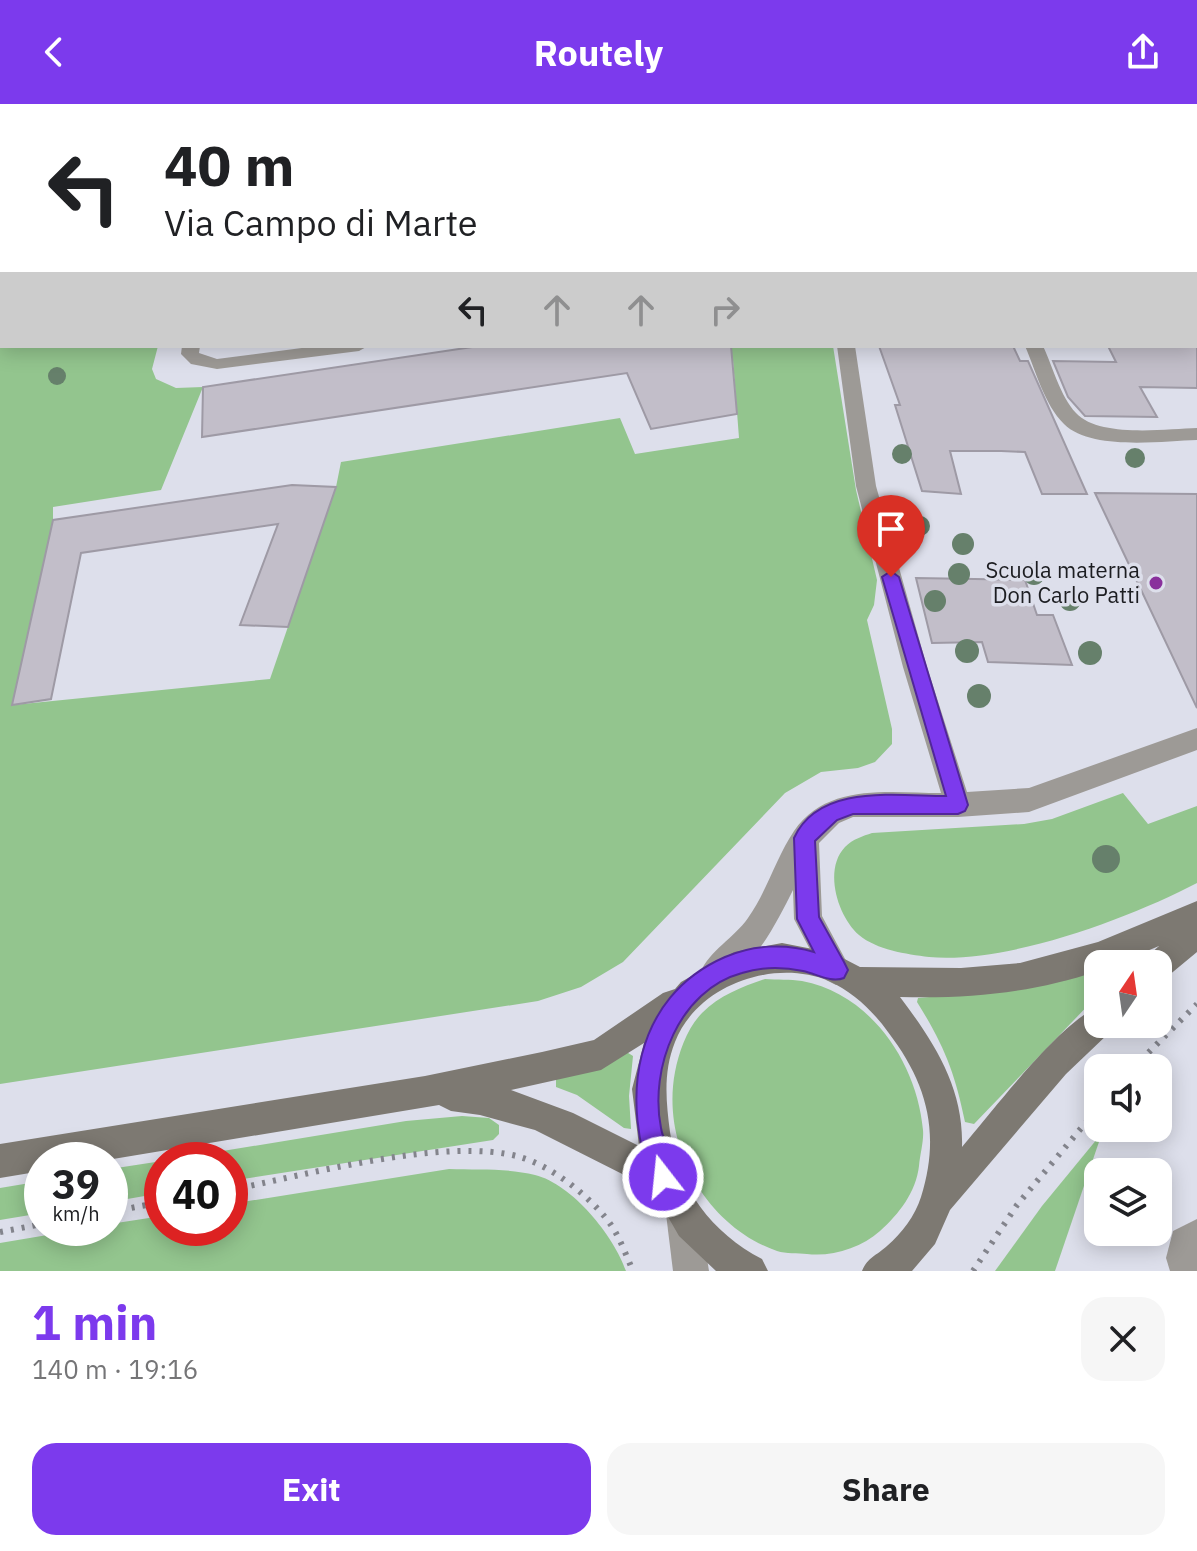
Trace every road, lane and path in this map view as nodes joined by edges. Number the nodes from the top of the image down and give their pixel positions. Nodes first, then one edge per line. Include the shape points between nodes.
1 (344, 348) edge
2 (846, 348) edge
3 (1035, 348) edge
4 (194, 353) edge
5 (1197, 434) edge
6 (1197, 739) edge
7 (958, 805) junction
8 (805, 838) junction
9 (1197, 915) edge
10 (1197, 933) edge
11 (1172, 954) edge
12 (715, 973) junction
13 (848, 976) junction
14 (689, 993) junction
15 (1197, 1004) edge
16 (1084, 1035) edge
17 (1147, 1054) edge
18 (425, 1092) junction
19 (1084, 1125) edge
20 (0, 1161) edge
21 (663, 1177) junction
22 (248, 1187) edge
23 (937, 1201) junction
24 (682, 1212) junction
25 (24, 1227) edge
26 (0, 1232) edge
27 (1197, 1233) edge
28 (902, 1260) edge
29 (633, 1271) edge
30 (691, 1271) edge
31 (750, 1271) edge
32 (880, 1271) edge
33 (973, 1271) edge
34 (1185, 1271) edge

1 - 4 street via 227,364
2 - 7 street via 866,486
3 - 5 street via 1068,417 1084,429
6 - 7 street via 1029,800
7 - 8 street via 853,805 830,814
8 - 12 street via 758,929
8 - 13 street via 808,919
9 - 13 street via 1052,971 995,981
10 - 11 street
12 - 13 street via 767,957 802,959
12 - 14 street
13 - 23 street via 889,1005 932,1070 946,1126 946,1164
14 - 18 street via 601,1054
14 - 21 street via 667,1021 652,1054 647,1089 648,1126
15 - 17 path
16 - 23 street
18 - 20 street
18 - 21 street via 518,1106
19 - 33 path via 1017,1205
21 - 24 street
22 - 29 path via 479,1150 521,1157 564,1180 611,1223
23 - 28 street
24 - 30 street
24 - 31 street via 715,1248
25 - 26 path
27 - 34 lane via 1183,1241
28 - 32 street

